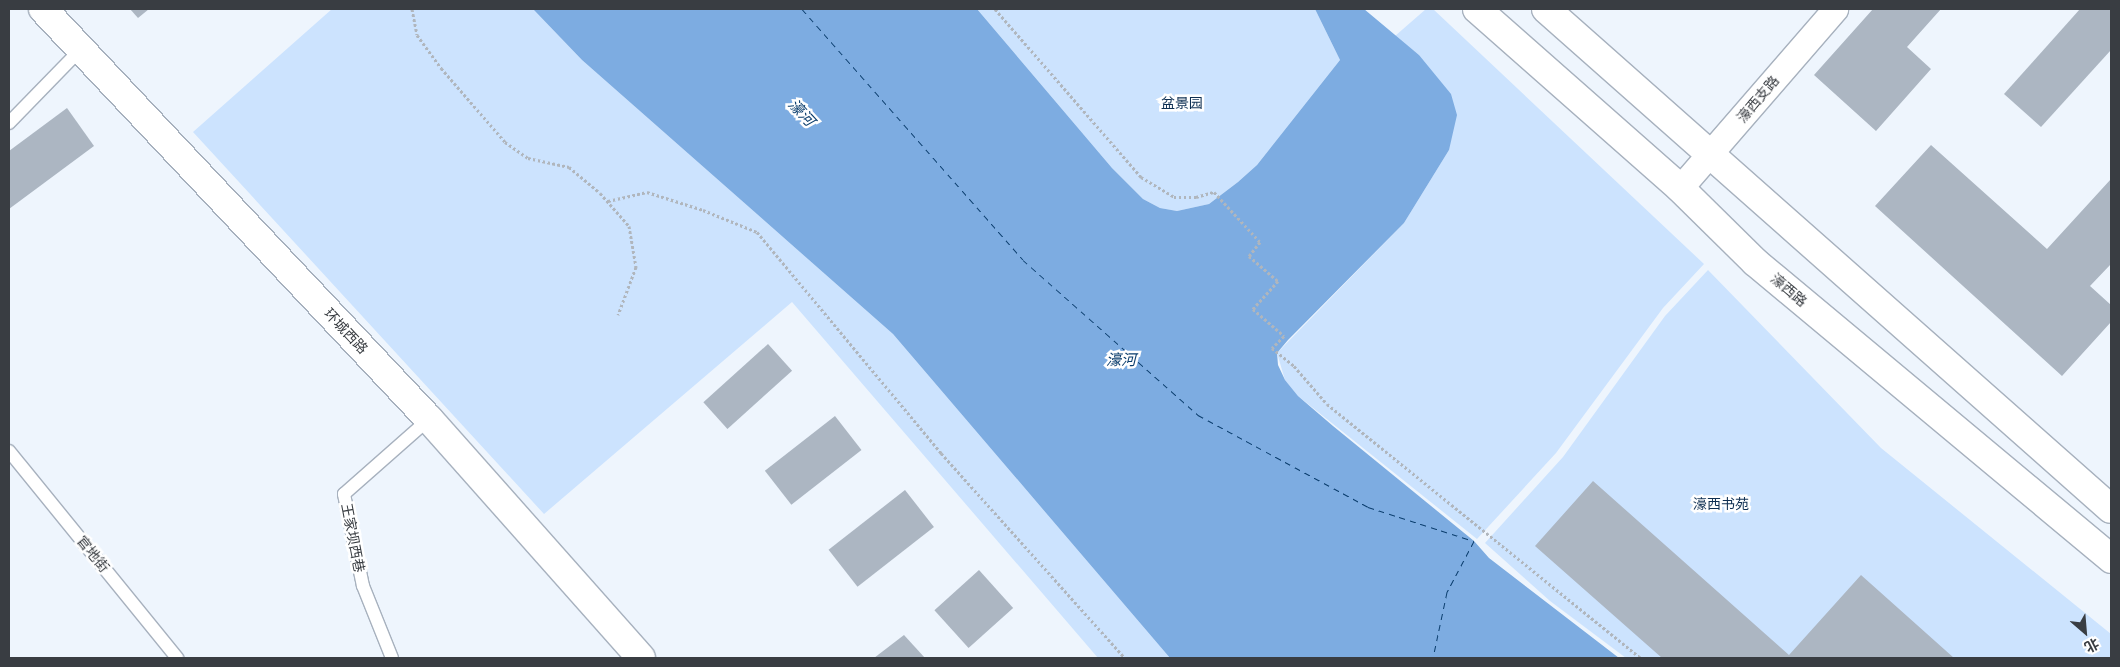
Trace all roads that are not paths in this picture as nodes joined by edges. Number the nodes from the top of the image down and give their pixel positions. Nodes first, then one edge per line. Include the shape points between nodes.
1 (43, 9) edge
2 (1477, 9) edge
3 (1546, 9) edge
4 (1835, 9) edge
5 (81, 50) junction
6 (9, 123) edge
7 (1710, 156) junction
8 (1680, 188) junction
9 (429, 419) junction
10 (9, 451) edge
11 (2111, 509) edge
12 (2111, 559) edge
13 (177, 658) edge
14 (392, 658) edge
15 (641, 658) edge

1 - 5 main road, 环城西路
2 - 8 main road, 濠西路
3 - 7 main road
4 - 7 street, 濠西支路
5 - 6 lane
5 - 9 main road, 环城西路
7 - 8 street, 濠西支路
7 - 11 main road
8 - 12 main road, 濠西路 via 1755,262
9 - 14 lane, 王家坝西巷 via 344,494 363,586
9 - 15 main road, 环城西路
10 - 13 lane, 官地街

